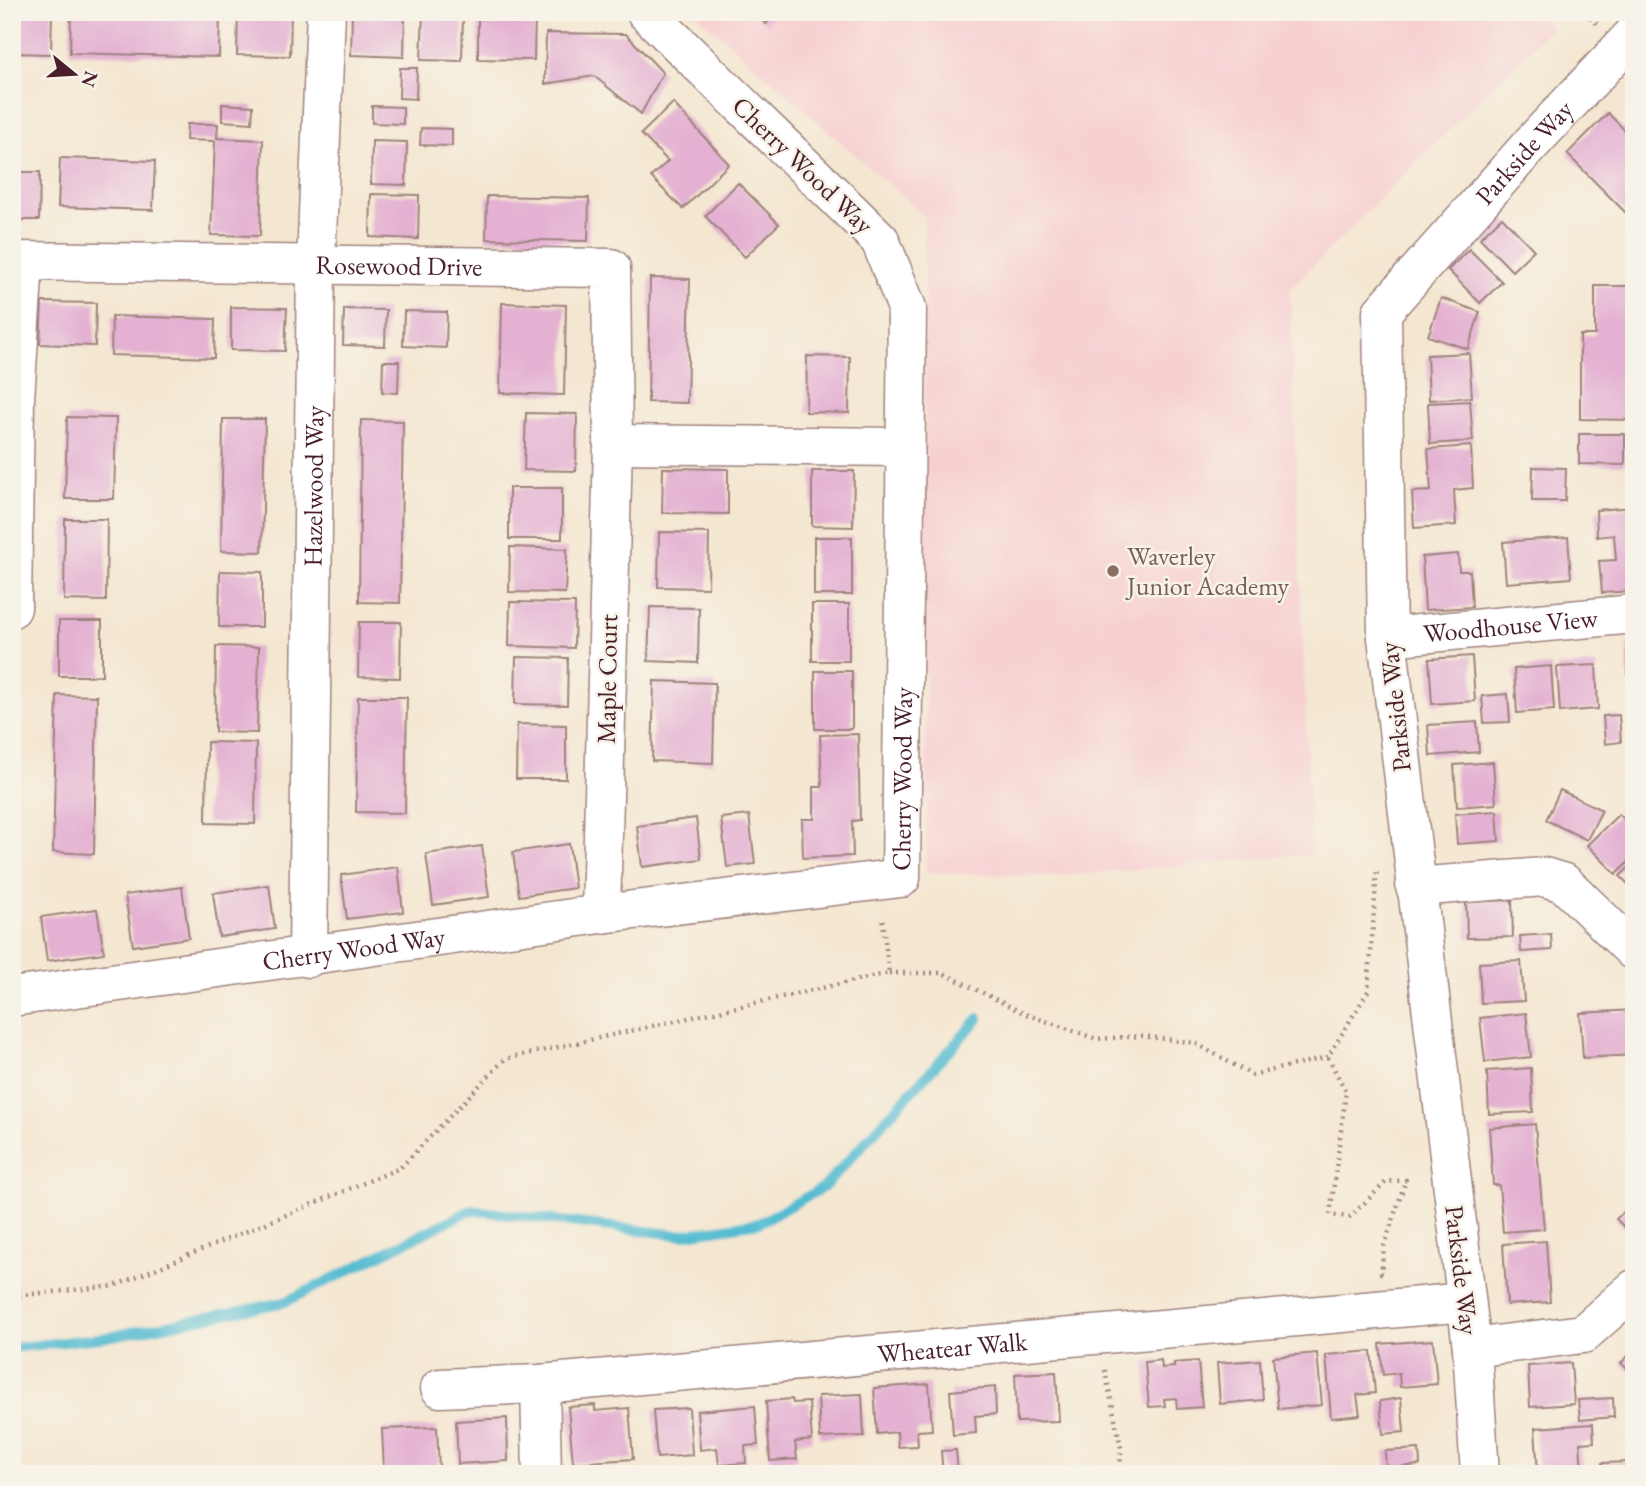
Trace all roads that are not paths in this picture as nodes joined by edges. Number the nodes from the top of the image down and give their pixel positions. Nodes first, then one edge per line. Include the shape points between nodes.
1 (326, 12) edge
2 (646, 12) edge
3 (1613, 12) edge
4 (1634, 33) edge
5 (18, 262) edge
6 (316, 262) junction
7 (612, 444) junction
8 (905, 447) junction
9 (12, 608) edge
10 (1634, 614) edge
11 (1387, 637) junction
12 (1415, 887) junction
13 (601, 914) junction
14 (1634, 951) edge
15 (308, 958) junction
16 (12, 997) edge
17 (1634, 1289) edge
18 (1466, 1302) junction
19 (1472, 1348) junction
20 (540, 1384) junction
21 (440, 1388) dead end
22 (542, 1474) edge
23 (1480, 1474) edge

1 - 6 street, Hazelwood Way
2 - 8 street, Cherry Wood Way via 880,240 907,308
3 - 4 street
4 - 11 street, Parkside Way via 1382,312
5 - 6 street, Rosewood Drive
5 - 9 street
6 - 7 street, Rosewood Drive via 611,268
6 - 15 street, Hazelwood Way
7 - 8 street
7 - 13 street, Maple Court
8 - 13 street, Cherry Wood Way via 901,878
10 - 11 street, Woodhouse View
11 - 12 street, Parkside Way
12 - 14 street via 1544,877 1564,883
12 - 18 street, Parkside Way
13 - 15 street, Cherry Wood Way
15 - 16 street, Cherry Wood Way
17 - 19 street via 1583,1334
18 - 19 street, Parkside Way
18 - 20 street, Wheatear Walk
19 - 23 street, Parkside Way
20 - 21 street, Wheatear Walk
20 - 22 street

